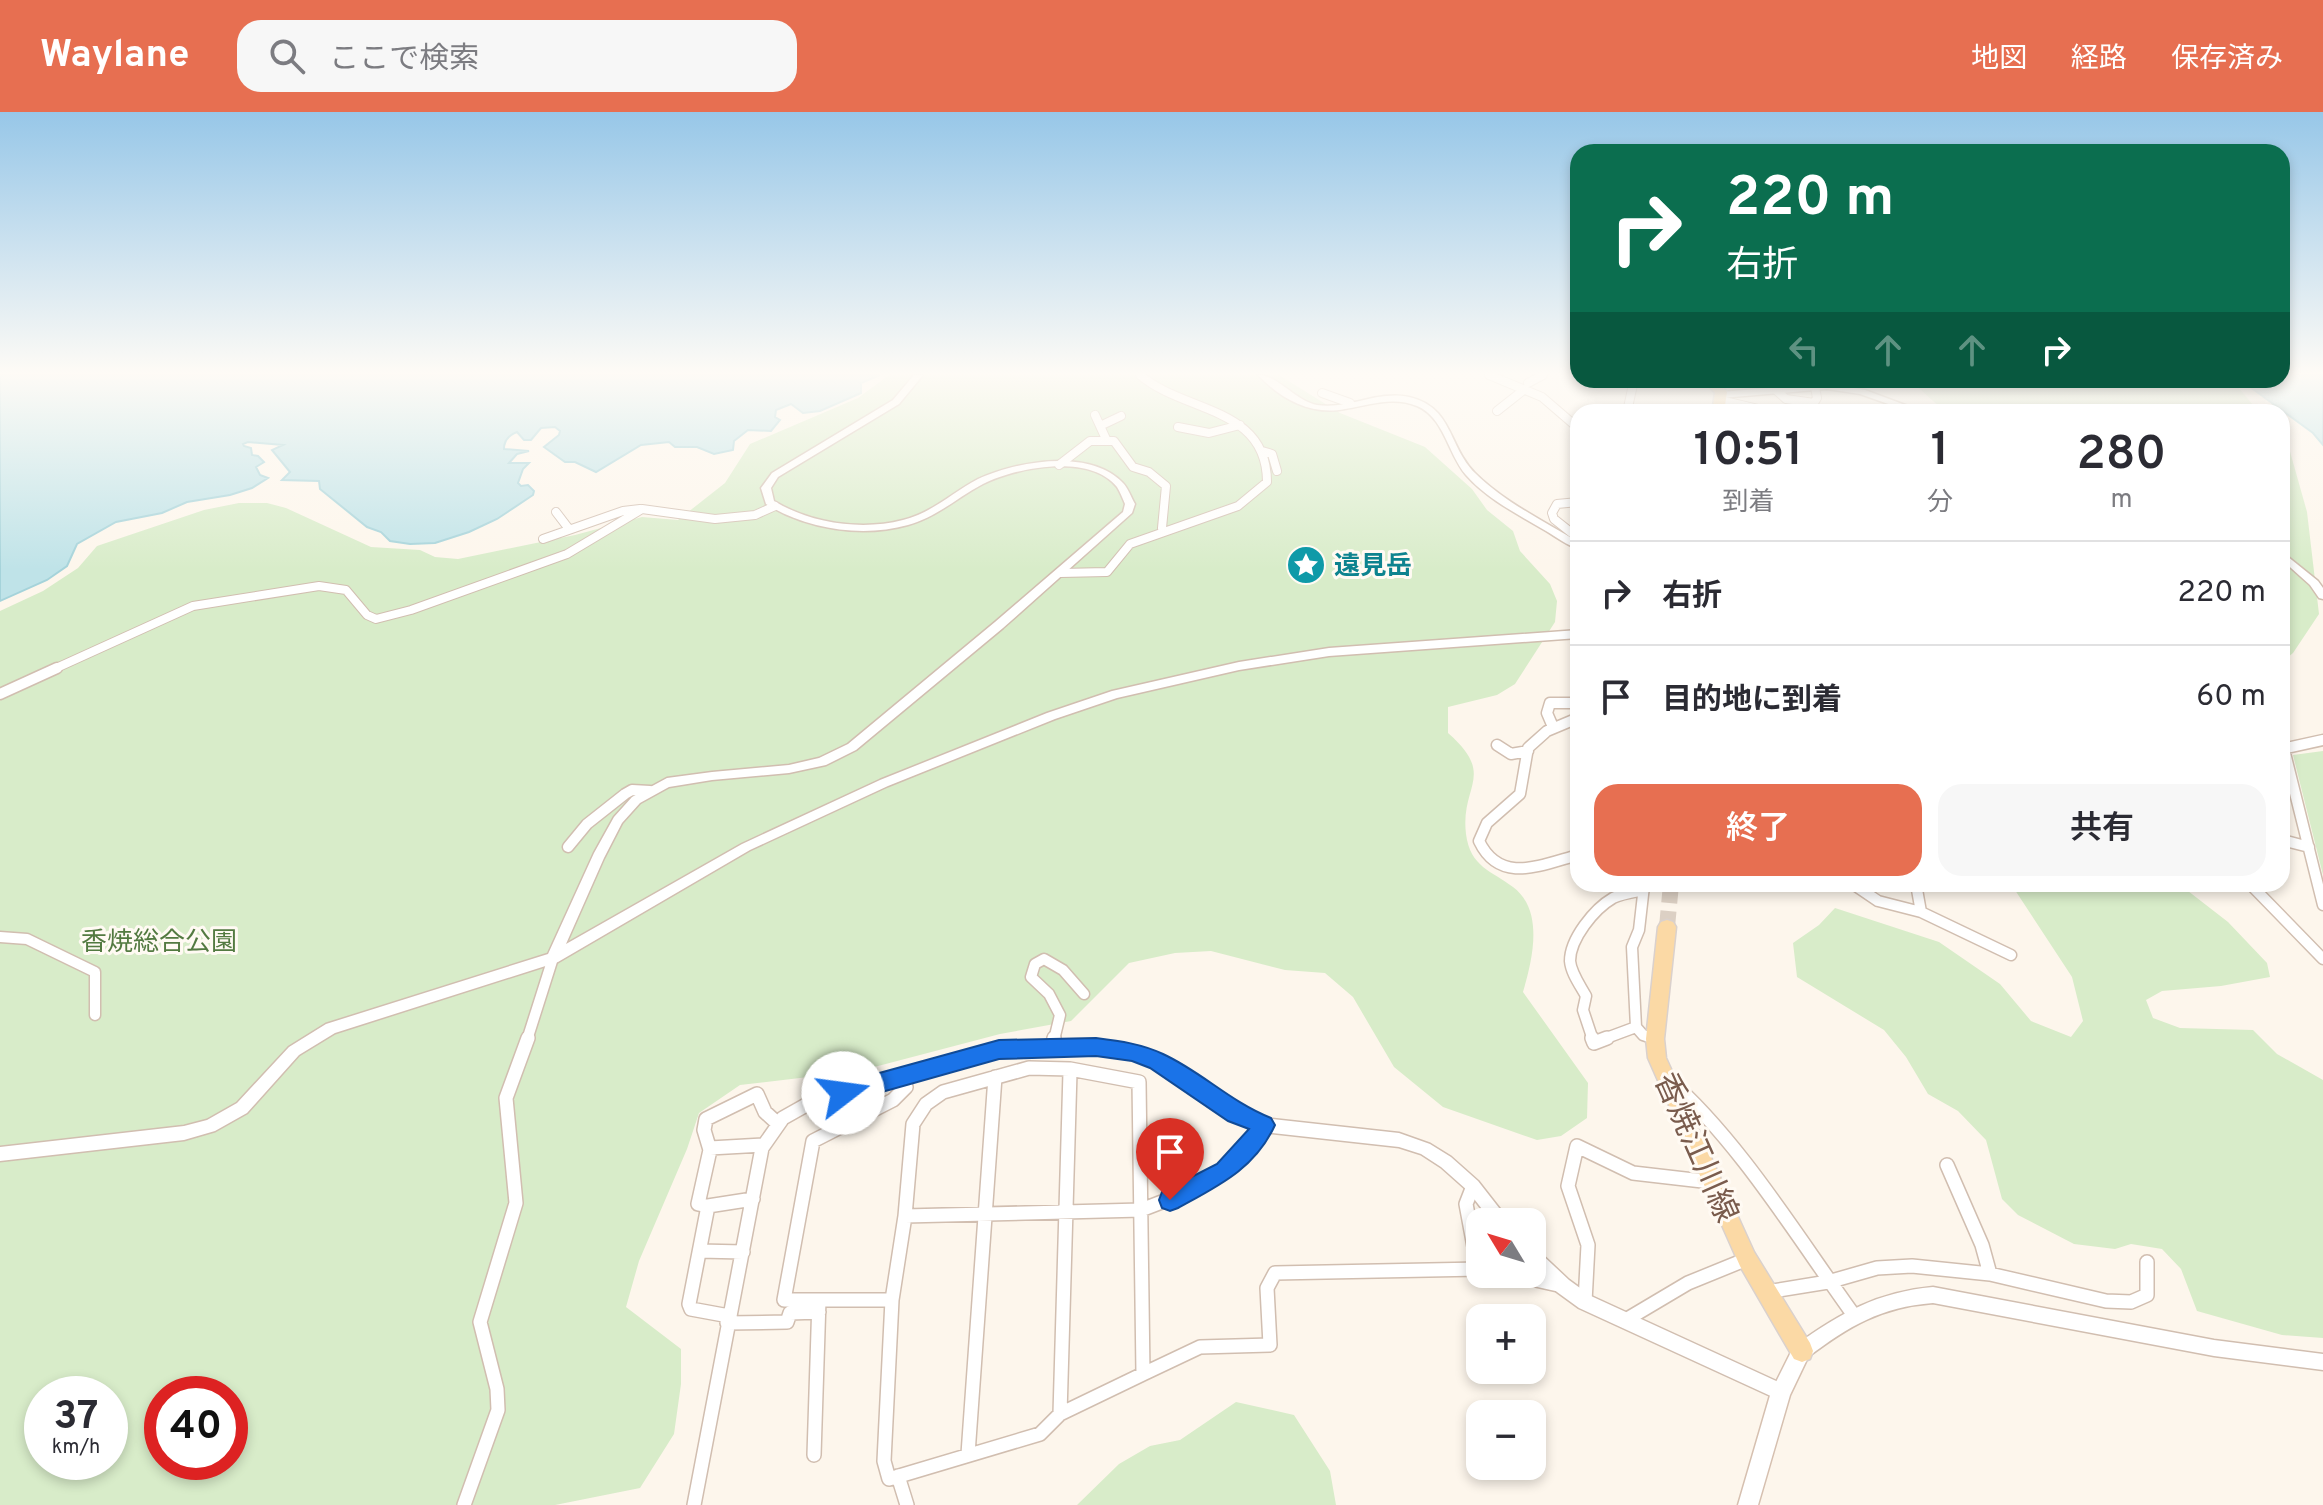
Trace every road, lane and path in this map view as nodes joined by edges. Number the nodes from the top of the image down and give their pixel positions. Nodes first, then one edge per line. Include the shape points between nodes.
1 (833, 440) edge
2 (1099, 440) edge
3 (1108, 440) edge
4 (1257, 440) edge
5 (1452, 440) edge
6 (1262, 451) junction
7 (1059, 465) junction
8 (1277, 471) dead end
9 (1570, 503) edge
10 (775, 506) junction
11 (642, 509) junction
12 (556, 512) dead end
13 (1162, 528) junction
14 (569, 529) junction
15 (1570, 532) edge
16 (543, 539) dead end
17 (1570, 541) edge
18 (2290, 562) edge
19 (1060, 573) junction
20 (2323, 596) edge
21 (1570, 635) edge
22 (0, 694) edge
23 (1570, 703) edge
24 (1570, 721) edge
25 (1553, 727) junction
26 (2323, 740) edge
27 (1497, 745) dead end
28 (2290, 747) edge
29 (1528, 751) junction
30 (2290, 775) edge
31 (650, 791) junction
32 (2290, 797) edge
33 (2296, 798) junction
34 (2290, 842) edge
35 (568, 847) dead end
36 (2309, 847) junction
37 (1570, 857) edge
38 (1630, 892) edge
39 (1643, 892) edge
40 (1865, 892) edge
41 (1917, 892) edge
42 (2258, 892) edge
43 (2323, 905) edge
44 (1921, 912) junction
45 (1667, 927) tunnel mouth
46 (0, 937) edge
47 (2011, 955) dead end
48 (553, 958) junction
49 (2323, 959) edge
50 (1084, 994) dead end
51 (95, 1015) dead end
52 (1636, 1027) junction
53 (1655, 1039) junction
54 (1052, 1048) junction
55 (1070, 1072) junction
56 (903, 1077) junction
57 (995, 1077) junction
58 (1665, 1077) junction
59 (815, 1100) joint
60 (777, 1123) junction
61 (1264, 1125) junction
62 (763, 1145) junction
63 (710, 1148) junction
64 (0, 1154) edge
65 (1947, 1165) dead end
66 (1711, 1182) junction
67 (1473, 1186) junction
68 (753, 1199) junction
69 (708, 1206) junction
70 (1467, 1208) edge
71 (1491, 1208) edge
72 (1141, 1210) junction
73 (1065, 1213) junction
74 (987, 1214) junction
75 (905, 1216) junction
76 (700, 1251) junction
77 (743, 1252) junction
78 (1747, 1259) junction
79 (2147, 1262) dead end
80 (1466, 1268) edge
81 (1546, 1269) edge
82 (1990, 1274) junction
83 (1546, 1282) edge
84 (1828, 1282) junction
85 (1563, 1286) junction
86 (1767, 1292) junction
87 (892, 1300) junction
88 (1585, 1302) junction
89 (819, 1306) junction
90 (1853, 1314) junction
91 (728, 1319) junction
92 (1624, 1321) junction
93 (1802, 1351) junction
94 (2323, 1362) edge
95 (1143, 1376) junction
96 (1781, 1392) junction
97 (1060, 1414) junction
98 (968, 1454) junction
99 (814, 1455) dead end
100 (898, 1476) junction
101 (464, 1505) edge
102 (694, 1505) edge
103 (907, 1505) edge
104 (1748, 1505) edge

1 - 10 street via 775,475 766,488
2 - 7 street via 1086,442
3 - 13 street via 1126,448 1133,467 1166,486
4 - 6 street
5 - 17 street via 1469,472
6 - 8 street via 1272,454
6 - 13 street via 1268,477 1253,497 1214,515
7 - 10 street via 1005,472 923,518 883,527 837,525
7 - 19 street via 1086,465 1111,474 1126,489 1130,504 1120,521
9 - 15 street via 1557,504 1552,513
10 - 11 street via 755,515 715,519
11 - 14 street
11 - 22 street via 567,554 397,614 376,619 346,590 319,586 193,606
12 - 14 street
13 - 19 street via 1121,550 1107,572
14 - 16 street
18 - 20 street
19 - 31 street via 839,755 798,768 689,779
21 - 48 street via 1329,652 1116,694 953,754 746,847
23 - 25 street via 1550,703 1547,713
24 - 25 street
25 - 29 street
26 - 28 street
27 - 29 street via 1511,754
29 - 37 street via 1520,794 1482,829 1482,851 1494,864 1510,870
30 - 33 street
31 - 35 street via 625,794
31 - 48 street via 618,820
32 - 33 street
33 - 36 street
34 - 36 street
36 - 43 street
38 - 52 street via 1613,898 1591,917 1570,958 1586,996 1583,1010 1594,1043
39 - 52 street via 1632,947
40 - 44 street via 1878,901
41 - 44 street
42 - 49 street
44 - 47 street
45 - 53 main road, 香焼江川線
46 - 51 street via 27,939 95,972
48 - 64 street via 331,1028 294,1051 242,1108 210,1126
48 - 101 street via 506,1098 516,1203 480,1322 498,1410
50 - 54 street via 1058,966 1044,959 1035,964 1031,977 1060,1015
52 - 53 street
53 - 58 main road, 香焼江川線
54 - 56 street via 999,1049
54 - 61 street via 1096,1047 1158,1061 1235,1114
55 - 57 street via 1030,1068
55 - 72 street via 1139,1082
55 - 73 street
56 - 59 street
56 - 89 street via 906,1087 893,1100 822,1134 808,1152 784,1300
57 - 74 street
57 - 75 street via 939,1092 918,1111
58 - 66 main road, 香焼江川線
58 - 84 street via 1678,1084 1746,1166
59 - 60 street
60 - 62 street
60 - 63 street via 757,1094 706,1119
61 - 67 street via 1411,1143 1446,1162
61 - 72 street via 1225,1171 1198,1188
62 - 63 street
62 - 68 street
63 - 69 street via 698,1204
65 - 82 street via 1976,1227
66 - 78 main road, 香焼江川線
66 - 88 street via 1633,1173 1577,1146 1567,1191 1587,1237
67 - 70 street
67 - 71 street
68 - 69 street
68 - 77 street
69 - 76 street
72 - 73 street
72 - 95 street
73 - 74 street
73 - 97 street
74 - 75 street
74 - 98 street
75 - 87 street
76 - 77 street
76 - 91 street via 691,1309
77 - 91 street
78 - 86 main road, 香焼江川線
78 - 92 street via 1688,1283
79 - 82 street via 2147,1295 2131,1302
80 - 95 street via 1275,1273 1267,1288 1270,1345 1200,1347
81 - 85 street
82 - 84 street via 1912,1266 1877,1268
83 - 85 street
84 - 86 street
84 - 90 street
85 - 88 street
86 - 93 main road, 香焼江川線
87 - 89 street
87 - 100 street via 884,1461 889,1479
88 - 92 street
89 - 91 street via 790,1313 787,1322
89 - 99 street
90 - 93 street
90 - 94 street via 1890,1300 1951,1296 2214,1348
91 - 102 street
92 - 96 street
93 - 96 main road
95 - 97 street
96 - 104 main road
97 - 98 street via 1040,1434
98 - 100 street
100 - 103 street

